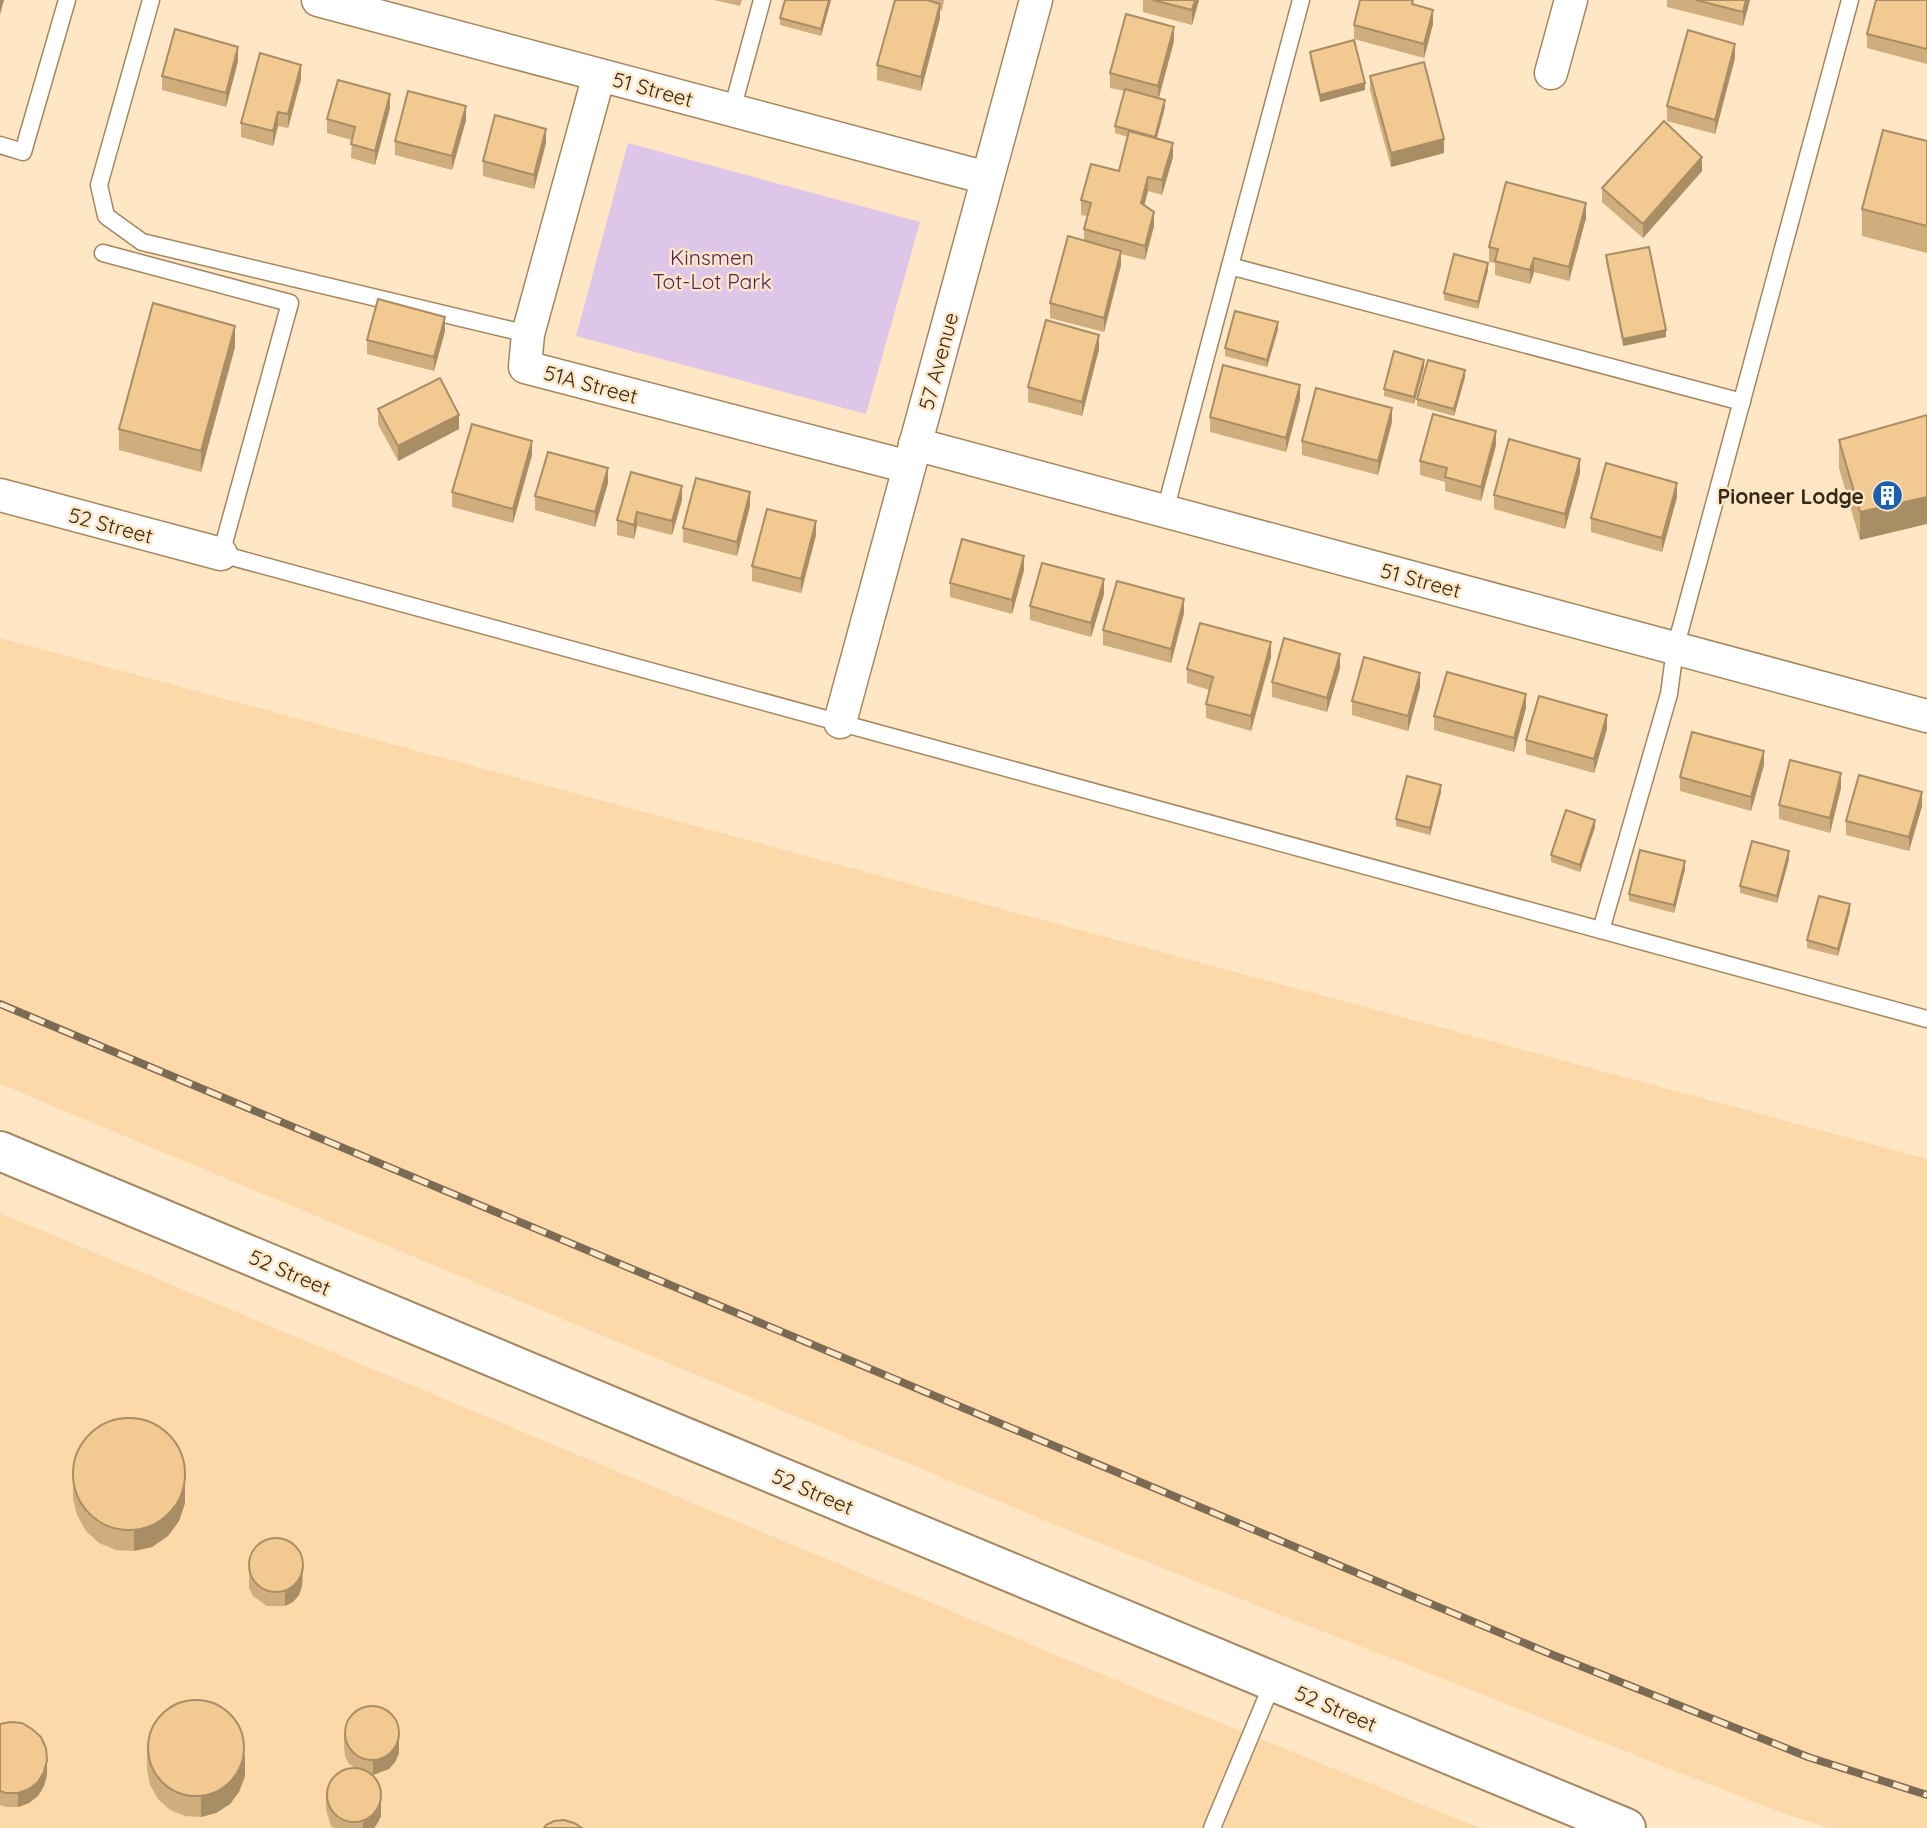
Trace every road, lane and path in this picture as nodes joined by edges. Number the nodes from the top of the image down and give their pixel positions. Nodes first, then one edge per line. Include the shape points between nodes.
1 (67, 0) edge
2 (151, 0) edge
3 (318, 0) edge
4 (762, 0) edge
5 (1036, 0) edge
6 (1301, 0) edge
7 (1571, 0) edge
8 (1850, 0) edge
9 (1551, 73) dead end
10 (599, 75) junction
11 (732, 110) junction
12 (0, 145) edge
13 (987, 178) junction
14 (103, 253) dead end
15 (1230, 267) junction
16 (528, 334) junction
17 (1742, 402) junction
18 (912, 456) junction
19 (0, 495) edge
20 (1165, 511) junction
21 (222, 554) junction
22 (1675, 649) junction
23 (1927, 716) edge
24 (840, 722) junction
25 (1601, 930) junction
26 (1927, 1019) edge
27 (0, 1151) edge
28 (1273, 1682) junction
29 (1212, 1828) edge
30 (1626, 1828) edge

1 - 12 lane via 23,152
2 - 16 lane via 99,185 106,216 142,242
3 - 10 street, 51 Street
4 - 11 lane
5 - 13 street, 57 Avenue
6 - 15 lane
7 - 9 street
8 - 17 lane
10 - 11 street, 51 Street
10 - 16 street, 51A Street
11 - 13 street, 51 Street
13 - 18 street, 57 Avenue
14 - 21 lane via 290,303
15 - 17 lane
15 - 20 lane
16 - 18 street, 51A Street via 525,367
17 - 22 lane
18 - 20 street, 51 Street
18 - 24 street, 57 Avenue
19 - 21 street, 52 Street
20 - 22 street, 51 Street
21 - 24 lane
22 - 23 street, 51 Street
22 - 25 lane via 1669,694
24 - 25 lane
25 - 26 lane
27 - 28 main road, 52 Street
28 - 29 lane
28 - 30 main road, 52 Street

